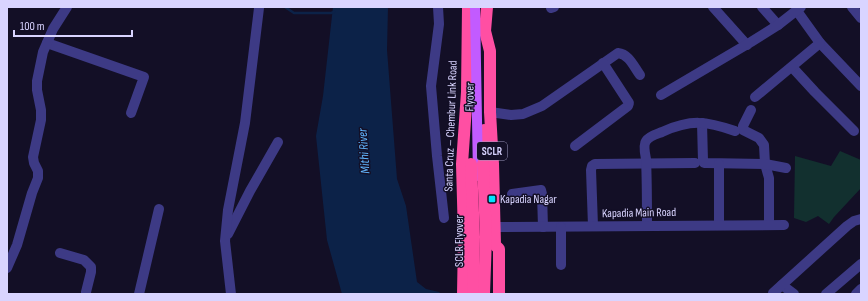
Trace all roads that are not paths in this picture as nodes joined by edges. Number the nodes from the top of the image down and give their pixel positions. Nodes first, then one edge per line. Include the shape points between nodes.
1 (67, 7) edge
2 (438, 7) edge
3 (468, 7) edge
4 (475, 7) edge
5 (487, 7) edge
6 (712, 7) edge
7 (762, 7) edge
8 (852, 7) edge
9 (259, 8) edge
10 (799, 9) edge
11 (861, 18) edge
12 (778, 25) junction
13 (485, 31) junction
14 (820, 42) junction
15 (47, 43) junction
16 (747, 45) junction
17 (603, 63) junction
18 (792, 67) junction
19 (640, 75) dead end
20 (861, 86) edge
21 (467, 92) junction
22 (661, 95) dead end
23 (755, 98) dead end
24 (751, 110) dead end
25 (490, 112) junction
26 (131, 113) dead end
27 (702, 123) junction
28 (736, 131) dead end
29 (854, 131) dead end
30 (278, 142) dead end
31 (575, 146) dead end
32 (695, 163) dead end
33 (477, 164) junction
34 (646, 164) junction
35 (719, 164) junction
36 (765, 164) junction
37 (786, 168) dead end
38 (512, 194) dead end
39 (159, 209) dead end
40 (444, 218) dead end
41 (861, 219) edge
42 (784, 224) dead end
43 (719, 225) junction
44 (769, 225) junction
45 (593, 226) junction
46 (647, 226) junction
47 (543, 227) junction
48 (561, 227) junction
49 (495, 228) junction
50 (225, 241) junction
51 (495, 245) junction
52 (464, 246) junction
53 (60, 253) dead end
54 (861, 264) edge
55 (561, 265) dead end
56 (7, 268) edge
57 (782, 285) junction
58 (861, 289) edge
59 (773, 293) dead end
60 (86, 294) edge
61 (139, 294) edge
62 (231, 294) edge
63 (463, 294) edge
64 (472, 294) edge
65 (478, 294) edge
66 (484, 294) edge
67 (492, 294) edge
68 (498, 294) edge
69 (794, 294) edge
70 (826, 294) edge
71 (856, 294) edge

1 - 15 street
2 - 40 street via 439,24 431,86
3 - 21 highway, Santa Cruz – Chembur Link Road / SCLR
4 - 65 main road, bridge via 480,237
5 - 13 highway, SCLR
6 - 16 street
7 - 12 street
8 - 11 street
9 - 50 street via 245,123 228,210
10 - 12 street
10 - 14 street
12 - 16 street
13 - 25 highway, SCLR via 490,51
13 - 33 highway, Flyover
14 - 18 street
14 - 20 street
15 - 26 street via 144,77
15 - 56 street via 37,81 42,120 33,156 38,178 18,245
16 - 22 street
17 - 19 street via 618,53 623,53
17 - 25 street via 542,106 522,114
17 - 31 street via 630,103
18 - 23 street
18 - 29 street
21 - 33 highway, Flyover
21 - 52 highway, Santa Cruz – Chembur Link Road / SCLR via 462,164
24 - 36 street via 743,130 762,141
25 - 49 highway, SCLR
27 - 28 street
27 - 34 street via 675,126 650,137 645,144
27 - 35 street via 703,161 706,164
30 - 50 street
32 - 34 street
33 - 64 highway, SCLR Flyover, bridge
33 - 66 highway, bridge via 486,237
34 - 45 street via 592,166
34 - 46 street
35 - 36 street
35 - 43 street
36 - 37 street
36 - 44 street via 770,178
38 - 47 street via 541,190
39 - 61 street
41 - 57 street via 847,226
42 - 44 street, Kapadia Main Road
43 - 44 street, Kapadia Main Road
43 - 46 street, Kapadia Main Road
45 - 46 street, Kapadia Main Road
45 - 48 street, Kapadia Main Road
47 - 48 street, Kapadia Main Road
47 - 49 street, Kapadia Main Road
48 - 55 street
49 - 51 highway, SCLR
50 - 62 street
51 - 52 highway
51 - 67 highway
51 - 68 highway, SCLR via 499,249
52 - 63 highway, Santa Cruz – Chembur Link Road / SCLR
53 - 60 street via 84,260 91,267
54 - 70 street
57 - 59 street
57 - 69 street
58 - 71 street

